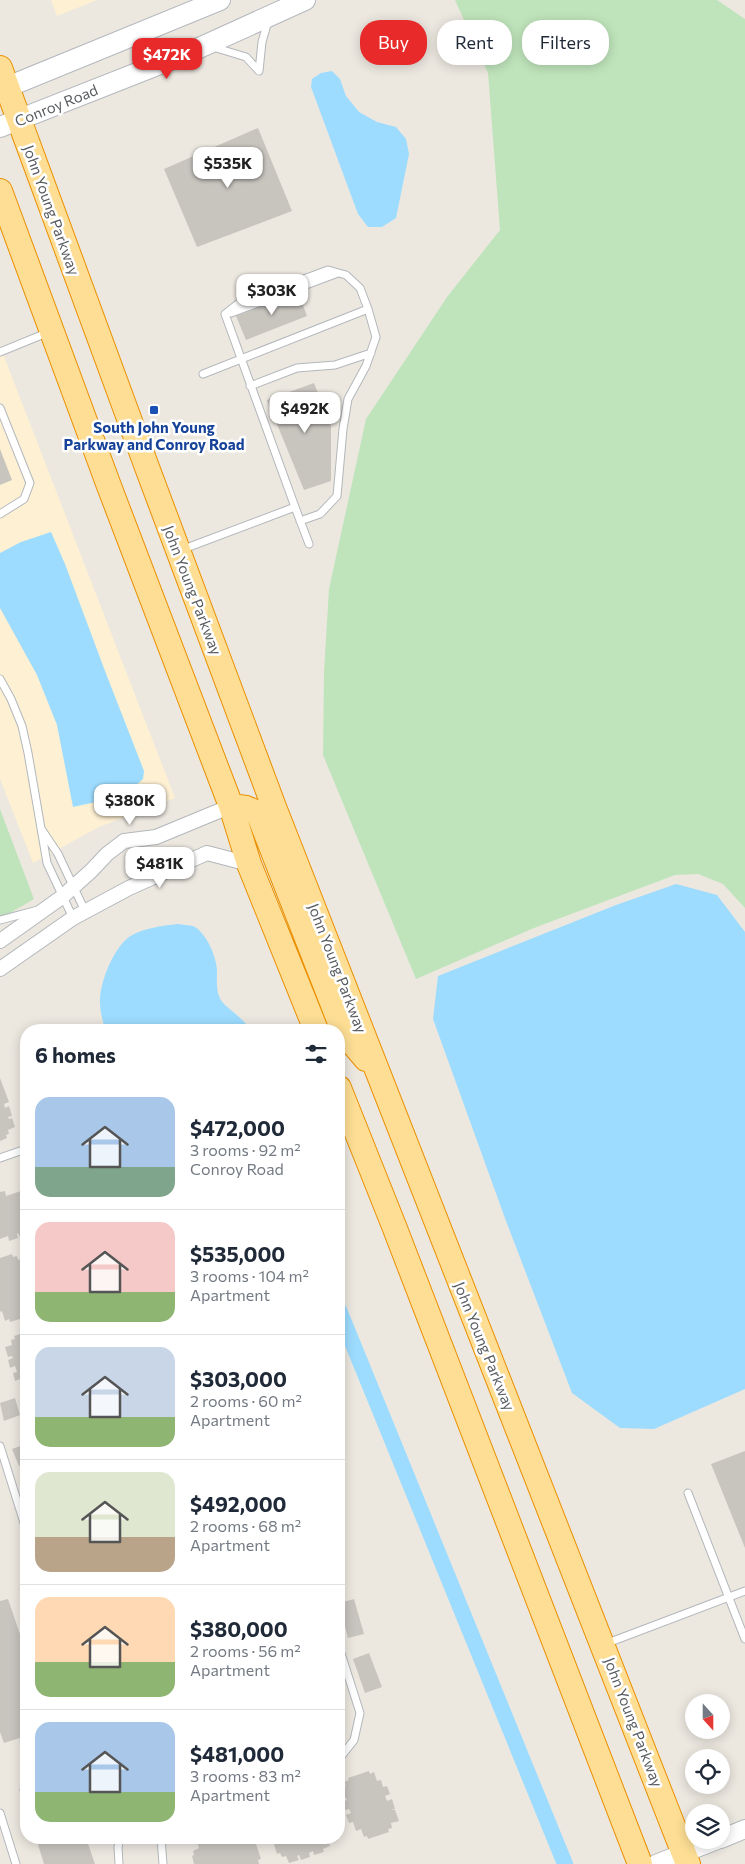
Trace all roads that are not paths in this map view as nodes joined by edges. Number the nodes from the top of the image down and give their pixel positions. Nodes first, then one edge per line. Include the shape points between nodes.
1 (220, 0) edge
2 (305, 0) edge
3 (269, 16) junction
4 (205, 45) junction
5 (2, 82) edge
6 (10, 124) edge
7 (0, 191) edge
8 (368, 309) junction
9 (52, 331) junction
10 (0, 352) edge
11 (371, 353) junction
12 (240, 358) junction
13 (203, 374) dead end
14 (250, 386) junction
15 (0, 408) edge
16 (295, 507) junction
17 (2, 511) edge
18 (300, 521) junction
19 (309, 544) dead end
20 (178, 551) junction
21 (0, 680) edge
22 (204, 735) junction
23 (231, 806) junction
24 (274, 807) junction
25 (40, 828) junction
26 (249, 864) junction
27 (74, 885) junction
28 (62, 897) junction
29 (48, 908) junction
30 (79, 915) junction
31 (0, 920) edge
32 (0, 941) edge
33 (0, 969) edge
34 (314, 1024) edge
35 (340, 1024) edge
36 (345, 1034) edge
37 (379, 1074) junction
38 (345, 1103) edge
39 (20, 1151) edge
40 (0, 1158) edge
41 (0, 1446) edge
42 (688, 1493) dead end
43 (20, 1509) edge
44 (745, 1591) edge
45 (730, 1597) junction
46 (745, 1636) edge
47 (604, 1645) junction
48 (345, 1666) edge
49 (345, 1751) edge
50 (0, 1813) edge
51 (745, 1829) edge
52 (730, 1835) edge
53 (120, 1844) edge
54 (161, 1844) edge
55 (702, 1849) edge
56 (686, 1858) edge
57 (16, 1864) edge
58 (119, 1864) edge
59 (163, 1864) edge
60 (640, 1864) edge
61 (656, 1864) edge

1 - 5 main road
2 - 3 main road, Conroy Road
3 - 4 main road, Conroy Road
3 - 4 lane via 259,71 246,57
4 - 6 main road, Conroy Road
5 - 6 highway, John Young Parkway
6 - 20 highway, John Young Parkway
7 - 9 highway
8 - 11 lane via 376,337
8 - 12 lane
8 - 12 lane via 360,288 346,275 328,270 239,303 225,314
9 - 10 lane
9 - 22 highway
11 - 14 lane via 335,365 297,368
11 - 18 lane via 348,399 337,496 320,514
12 - 13 lane
12 - 14 lane
14 - 16 lane
15 - 17 lane via 30,483 24,499
16 - 18 lane
16 - 20 lane
18 - 19 lane
20 - 24 highway, John Young Parkway
21 - 25 lane via 22,726
22 - 23 highway
22 - 24 highway via 216,748 239,792
23 - 26 highway
23 - 27 street via 156,837 124,841
23 - 35 highway via 258,813
24 - 37 highway, John Young Parkway
25 - 27 lane
25 - 28 lane via 47,863
26 - 30 street via 207,852
26 - 34 highway
27 - 28 street
27 - 30 lane
28 - 29 street
28 - 30 lane
29 - 31 lane
29 - 32 street
30 - 33 street
36 - 37 highway
37 - 47 highway, John Young Parkway
38 - 60 highway
39 - 40 lane
41 - 43 lane
42 - 45 lane
44 - 45 lane
45 - 46 lane
45 - 47 lane
47 - 56 highway, John Young Parkway
48 - 49 lane via 360,1713 354,1740
50 - 57 lane
51 - 52 street
53 - 58 lane
54 - 59 lane
55 - 56 street
56 - 61 street

